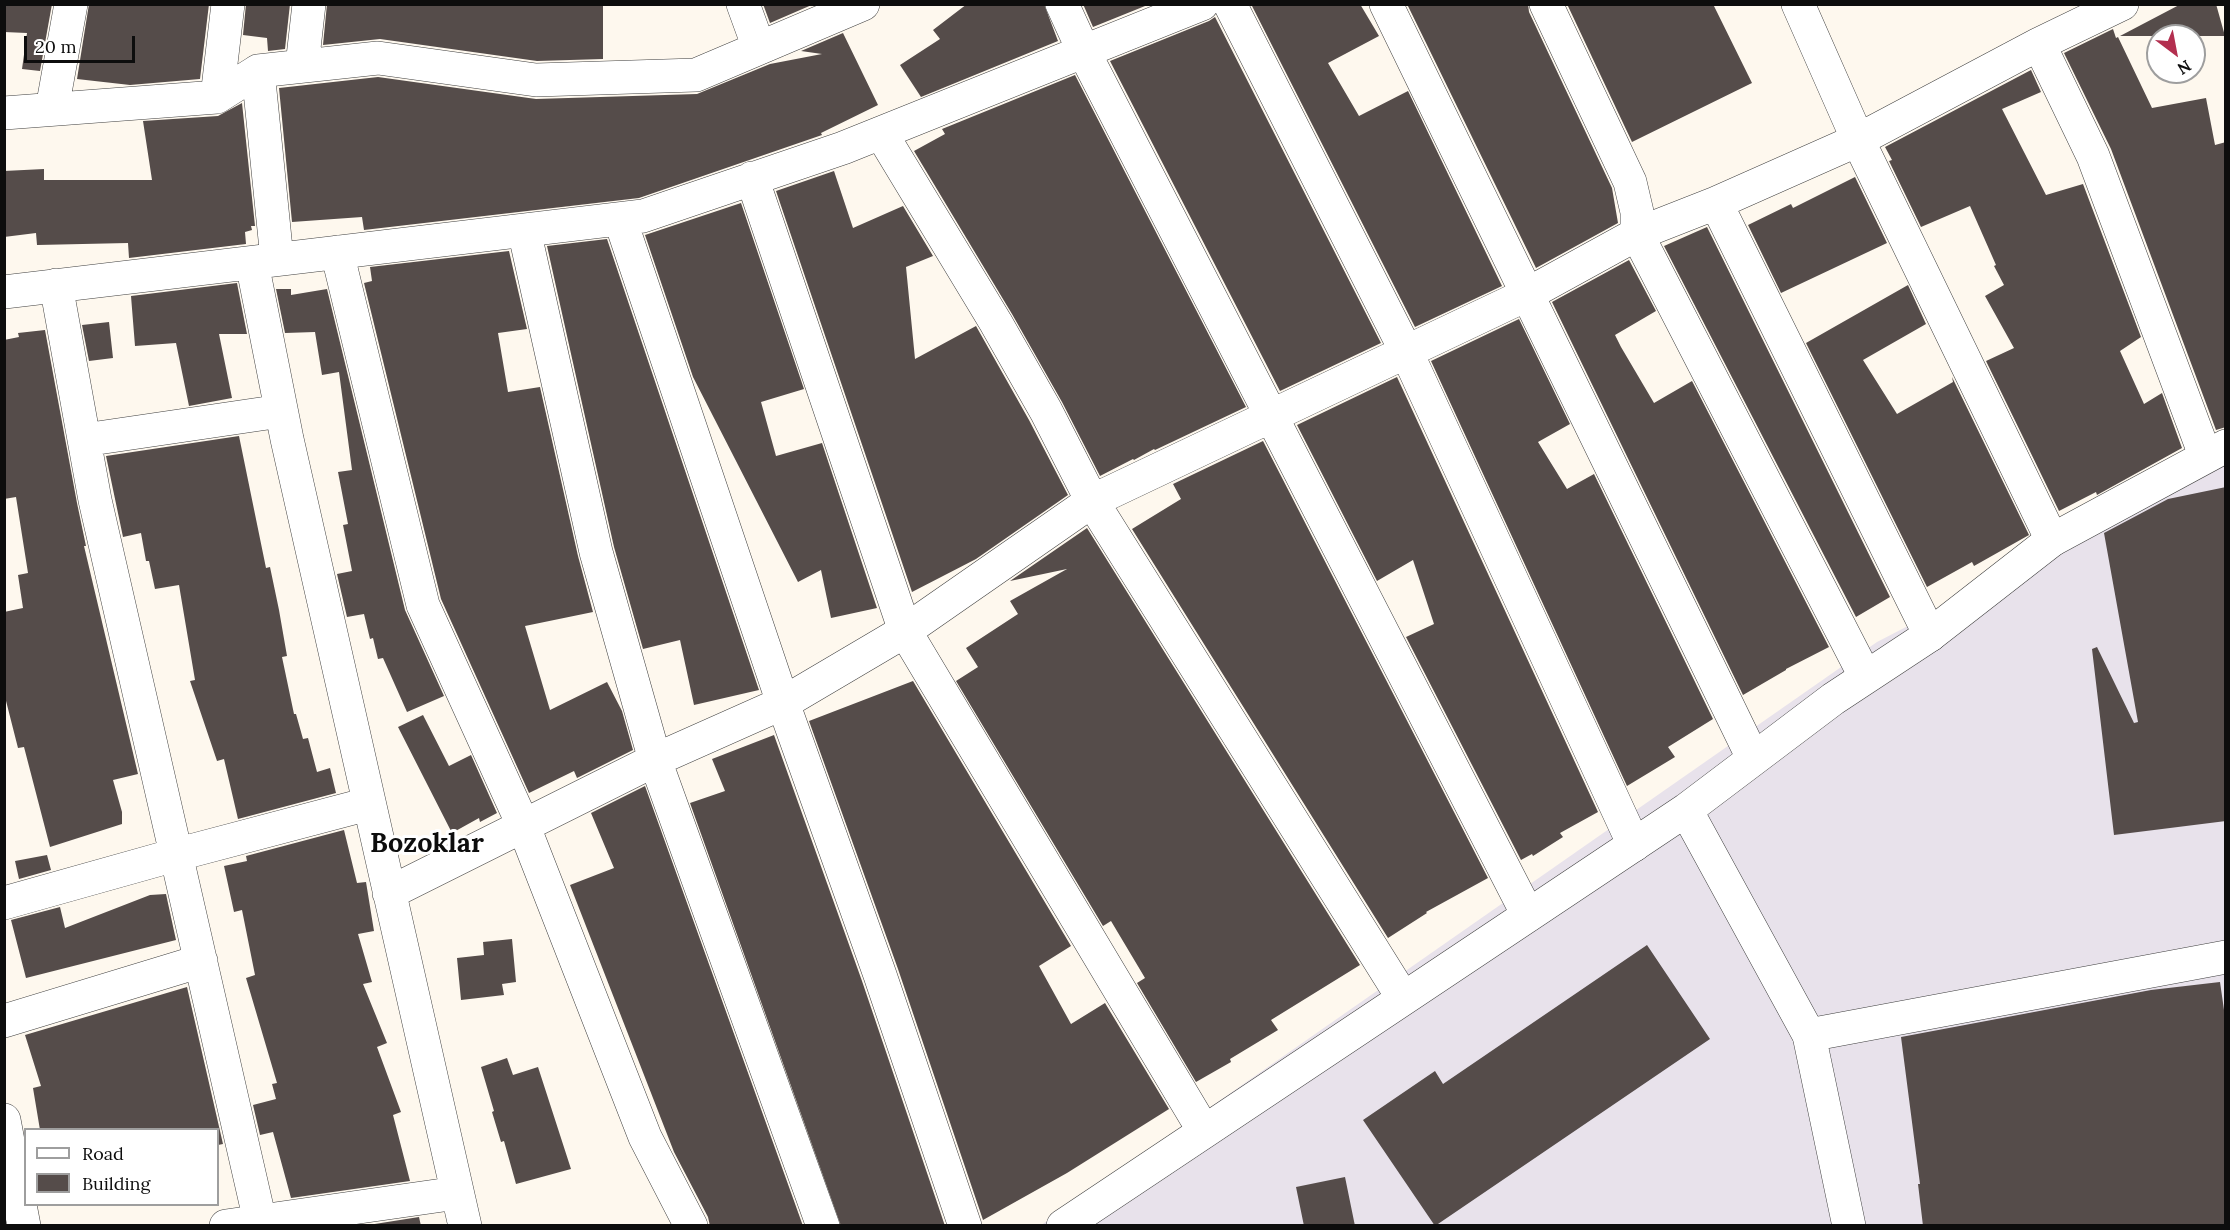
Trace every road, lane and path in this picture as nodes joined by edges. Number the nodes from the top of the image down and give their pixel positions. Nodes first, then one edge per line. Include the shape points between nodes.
1 (71, 4) edge
2 (228, 4) edge
3 (309, 4) edge
4 (743, 4) edge
5 (863, 4) edge
6 (1062, 4) edge
7 (1202, 4) edge
8 (1230, 4) edge
9 (1386, 4) edge
10 (1546, 4) edge
11 (1798, 4) edge
12 (2122, 4) edge
13 (1155, 14) edge
14 (2039, 44) junction
15 (759, 48) junction
16 (1084, 52) junction
17 (302, 66) junction
18 (258, 71) junction
19 (217, 97) junction
20 (52, 109) junction
21 (4, 113) edge
22 (882, 133) junction
23 (1858, 140) junction
24 (752, 178) junction
25 (1716, 203) junction
26 (620, 219) junction
27 (524, 230) junction
28 (1637, 234) junction
29 (337, 252) junction
30 (265, 261) junction
31 (56, 285) junction
32 (4, 292) edge
33 (1526, 295) junction
34 (1406, 351) junction
35 (281, 411) junction
36 (1272, 415) junction
37 (84, 440) junction
38 (2215, 450) edge
39 (1092, 501) junction
40 (2052, 540) junction
41 (905, 631) junction
42 (1930, 635) junction
43 (1865, 676) junction
44 (783, 703) junction
45 (1753, 758) junction
46 (655, 760) junction
47 (368, 804) junction
48 (1686, 810) junction
49 (524, 827) junction
50 (1634, 844) junction
51 (175, 855) junction
52 (389, 893) junction
53 (4, 903) edge
54 (1528, 915) junction
55 (2226, 957) edge
56 (201, 961) junction
57 (1403, 998) junction
58 (4, 1021) edge
59 (1809, 1035) junction
60 (4, 1120) edge
61 (1204, 1131) junction
62 (457, 1193) junction
63 (260, 1221) junction
64 (24, 1226) edge
65 (226, 1226) edge
66 (465, 1226) edge
67 (691, 1226) edge
68 (823, 1226) edge
69 (965, 1226) edge
70 (1063, 1226) edge
71 (1849, 1226) edge

1 - 20 street
2 - 19 street
3 - 17 street
4 - 15 street
5 - 15 street
6 - 16 street
7 - 13 street
8 - 34 street
9 - 33 street
10 - 28 street via 1630,182
11 - 23 street
12 - 14 street
13 - 16 street
14 - 23 street
14 - 38 street via 2092,156
15 - 17 street via 696,75 536,80 378,58
16 - 22 street
16 - 36 street
17 - 18 street
18 - 19 street
18 - 30 street
19 - 20 street
20 - 21 street
22 - 24 street
22 - 39 street via 996,323
23 - 25 street
23 - 40 street
24 - 26 street via 643,216
24 - 41 street
25 - 28 street
25 - 42 street
26 - 27 street
26 - 44 street
27 - 29 street
27 - 46 street via 596,552
28 - 33 street
28 - 43 street
29 - 30 street
29 - 49 street via 423,605
30 - 31 street
30 - 35 street
31 - 32 street
31 - 37 street
33 - 34 street
33 - 45 street
34 - 36 street
34 - 50 street
35 - 37 street
35 - 47 street
36 - 39 street
36 - 54 street
37 - 51 street
38 - 40 street
39 - 41 street
39 - 57 street
40 - 42 street
41 - 44 street
41 - 61 street
42 - 43 street
43 - 45 street
44 - 46 street
44 - 69 street
45 - 48 street
46 - 49 street
46 - 68 street
47 - 51 street
47 - 52 street
48 - 50 street
48 - 59 street
49 - 52 street
49 - 67 street via 645,1137
50 - 54 street
51 - 53 street
51 - 56 street
52 - 62 street
54 - 57 street
55 - 59 street
56 - 58 street
56 - 63 street
57 - 61 street
59 - 71 street
60 - 64 street
61 - 70 street
62 - 63 street
62 - 66 street
63 - 65 street

